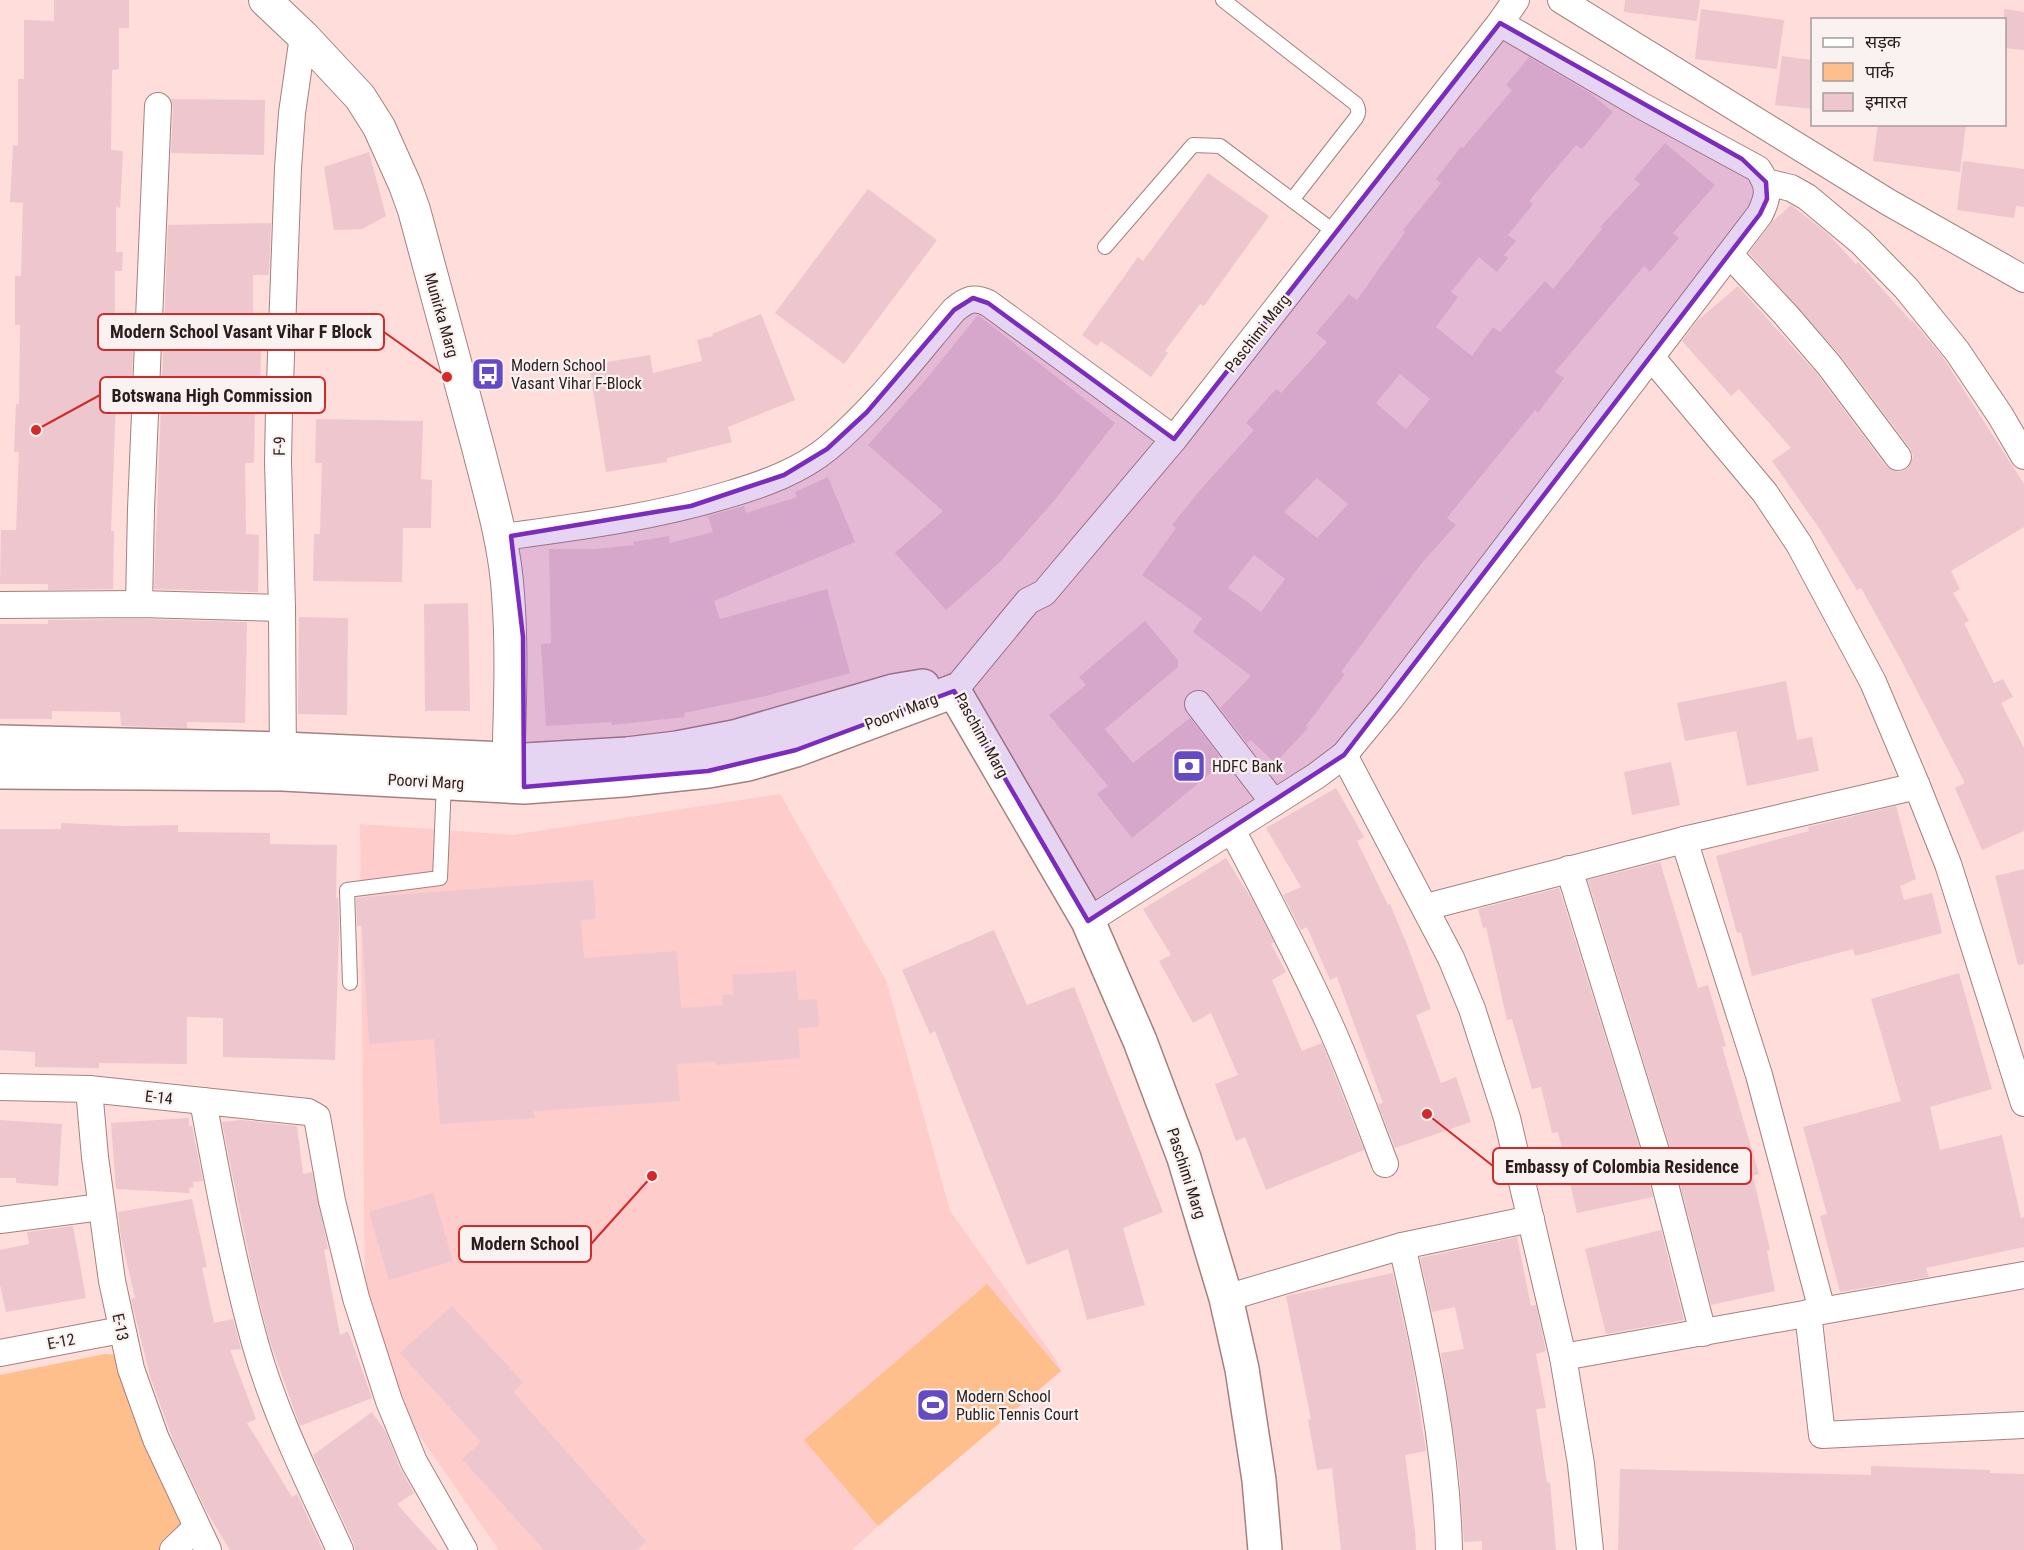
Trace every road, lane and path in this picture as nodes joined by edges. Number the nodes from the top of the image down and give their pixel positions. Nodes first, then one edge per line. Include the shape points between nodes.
1 (265, 0) edge
2 (280, 0) edge
3 (1224, 0) edge
4 (1516, 0) edge
5 (1562, 0) edge
6 (1602, 12) edge
7 (1500, 23) junction
8 (303, 36) junction
9 (158, 106) dead end
10 (1766, 182) junction
11 (1292, 200) junction
12 (1336, 233) junction
13 (1105, 247) dead end
14 (1730, 255) junction
15 (2024, 279) edge
16 (1652, 358) junction
17 (1174, 440) junction
18 (2024, 456) edge
19 (1898, 457) dead end
20 (512, 536) junction
21 (139, 604) junction
22 (0, 605) edge
23 (282, 608) junction
24 (958, 697) junction
25 (1198, 704) dead end
26 (0, 742) edge
27 (1344, 754) junction
28 (284, 761) junction
29 (0, 772) edge
30 (516, 773) junction
31 (444, 782) junction
32 (1917, 786) junction
33 (1274, 803) junction
34 (1232, 830) junction
35 (1684, 840) junction
36 (1569, 869) junction
37 (1426, 907) junction
38 (1088, 921) junction
39 (350, 983) dead end
40 (0, 1087) edge
41 (89, 1089) junction
42 (203, 1101) junction
43 (2024, 1103) edge
44 (1384, 1164) dead end
45 (101, 1207) junction
46 (1532, 1219) junction
47 (0, 1220) edge
48 (1402, 1246) junction
49 (2024, 1275) edge
50 (1226, 1298) junction
51 (1815, 1312) junction
52 (122, 1330) junction
53 (1703, 1333) junction
54 (0, 1353) edge
55 (1563, 1356) junction
56 (2024, 1425) edge
57 (202, 1539) edge
58 (173, 1550) edge
59 (340, 1550) edge
60 (464, 1550) edge
61 (1265, 1550) edge
62 (1449, 1550) edge
63 (1590, 1550) edge

1 - 8 street, Munirka Marg
2 - 20 street, Munirka Marg via 372,99 416,178 464,343
3 - 11 lane via 1358,108 1356,118
4 - 7 street, Paschimi Marg
5 - 6 street
6 - 15 street via 1887,202
7 - 10 street via 1642,106 1743,159 1758,169
7 - 12 street, Paschimi Marg
8 - 23 street, F-9 via 292,113 285,238 278,461
8 - 30 street, Munirka Marg via 360,98 379,127 414,210 503,553
9 - 21 street
10 - 14 street via 1767,199 1760,214
10 - 18 street via 1807,196 1861,242 1906,288 1957,351
11 - 12 lane
11 - 13 lane via 1220,146 1193,145
12 - 17 street, Paschimi Marg
14 - 16 street
14 - 19 street via 1821,356
16 - 27 street via 1399,689
16 - 32 street via 1765,493 1799,544 1873,682
17 - 20 street via 988,303 973,298 954,310 867,412 827,449 784,475 691,506 620,521
17 - 24 street, Paschimi Marg via 1044,593 1042,613
20 - 30 street, Munirka Marg via 522,637
21 - 22 street
21 - 23 street
23 - 28 street, F-9
24 - 30 main road, Poorvi Marg via 796,750 708,771 623,780
24 - 38 main road, Paschimi Marg
25 - 33 street
26 - 28 main road, Poorvi Marg
27 - 33 street
27 - 37 street
28 - 29 main road, Poorvi Marg
28 - 30 main road, Poorvi Marg
28 - 31 main road, Poorvi Marg
30 - 31 main road, Poorvi Marg
31 - 39 lane via 440,878 347,890
32 - 35 street
32 - 43 street via 1948,864
33 - 34 street
34 - 38 street
34 - 44 street via 1330,1024
35 - 36 street
35 - 51 street via 1759,1075
36 - 37 street
36 - 53 street via 1659,1161
37 - 46 street via 1472,1009 1507,1118
38 - 50 main road, Paschimi Marg via 1140,1041 1184,1158
40 - 41 street, E-14
41 - 42 street, E-14
41 - 45 street, E-13
42 - 59 street via 256,1344 290,1440
42 - 60 street, E-14 via 308,1112 317,1117 351,1277 389,1401 414,1462
45 - 47 street
45 - 52 street, E-13
46 - 48 street
46 - 55 street
48 - 50 street
48 - 62 street via 1435,1411
49 - 51 street
50 - 61 main road, Paschimi Marg via 1244,1380
51 - 53 street
51 - 56 street via 1822,1435
52 - 54 street, E-12
52 - 57 street, E-13 via 143,1406
53 - 55 street
55 - 63 street
57 - 58 street

